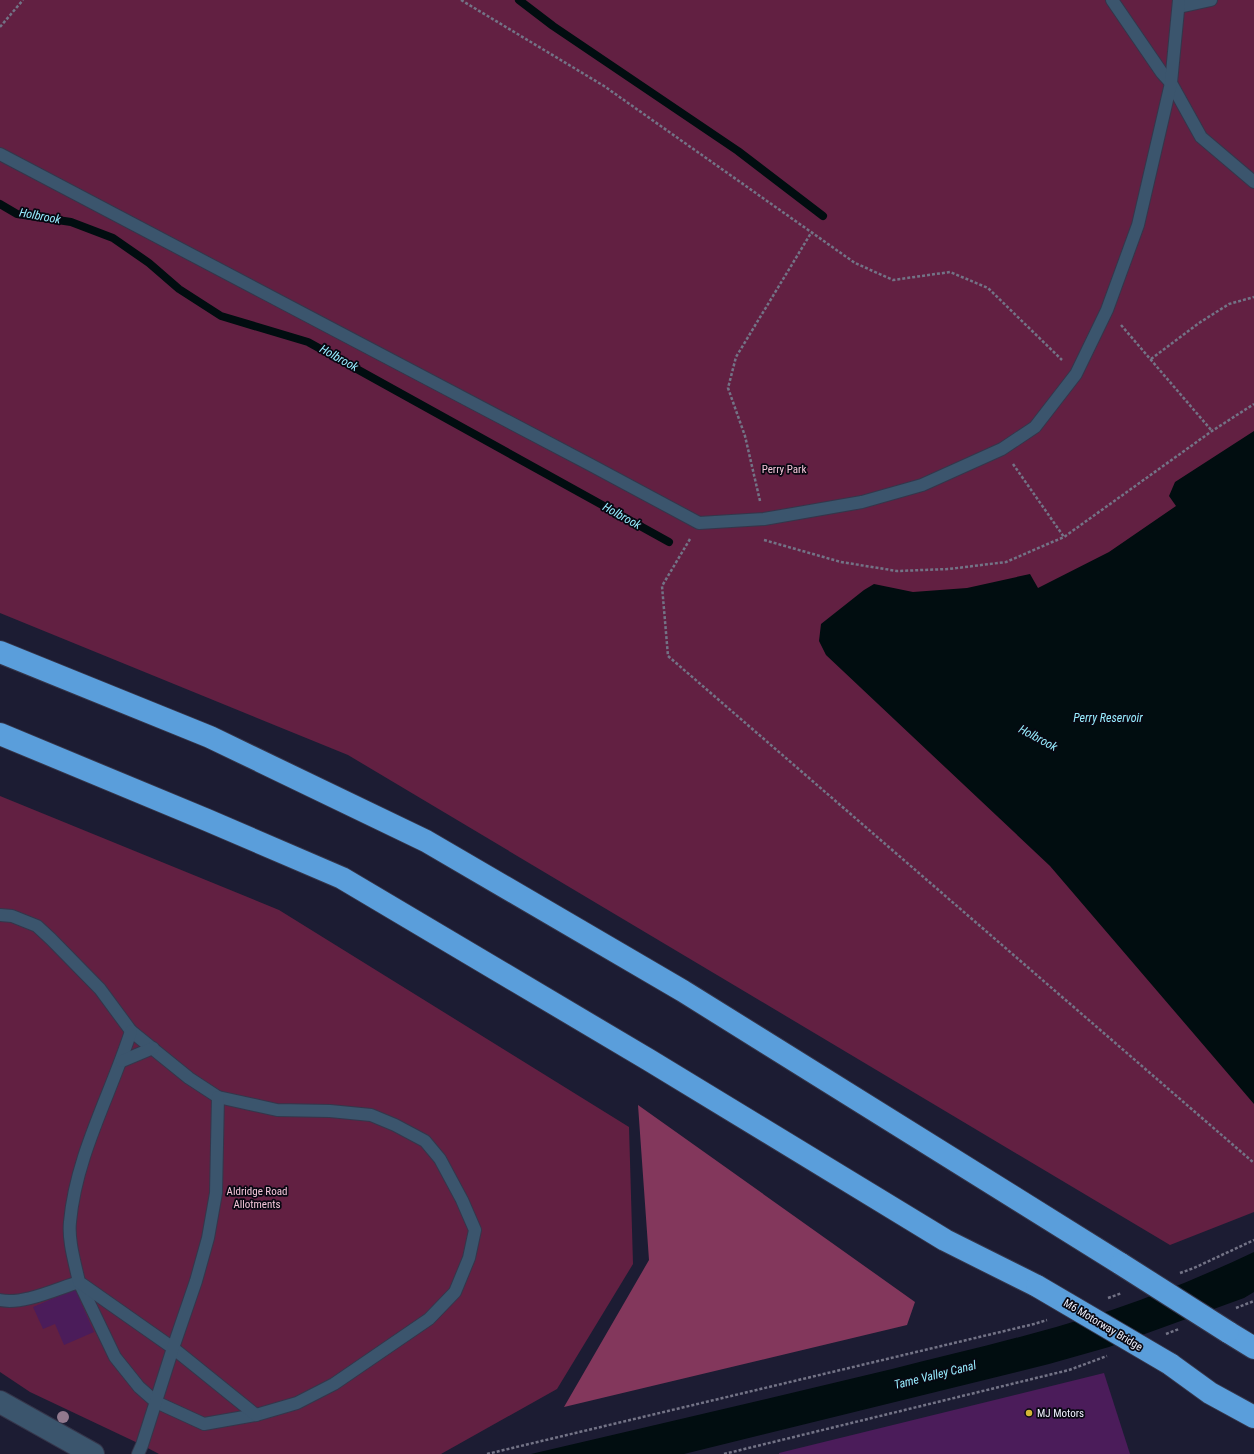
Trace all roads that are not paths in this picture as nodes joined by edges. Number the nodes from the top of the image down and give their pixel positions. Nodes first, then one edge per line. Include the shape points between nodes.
1 (1112, 0) edge
2 (1210, 0) edge
3 (1179, 3) edge
4 (1171, 83) junction
5 (0, 154) edge
6 (1254, 182) edge
7 (0, 652) edge
8 (0, 734) edge
9 (0, 915) edge
10 (131, 1030) junction
11 (153, 1048) junction
12 (122, 1060) junction
13 (218, 1096) junction
14 (79, 1282) junction
15 (0, 1300) edge
16 (173, 1348) junction
17 (1254, 1348) edge
18 (1210, 1392) junction
19 (0, 1402) edge
20 (156, 1402) junction
21 (256, 1415) junction
22 (1254, 1417) edge
23 (1254, 1429) edge
24 (93, 1454) edge
25 (138, 1454) edge

1 - 4 lane
2 - 3 lane
3 - 4 lane
4 - 5 lane via 1138,225 1107,310 1076,374 1035,427 1002,449 922,485 862,502 764,519 699,524
4 - 6 lane via 1201,137
7 - 17 highway, bridge via 210,737 426,842 683,991
8 - 18 highway, M6 Motorway Bridge, bridge via 342,878 945,1240 1037,1286 1170,1364
9 - 10 lane via 12,916 37,926 100,989
10 - 11 lane
10 - 12 lane
11 - 12 lane
11 - 13 lane via 189,1078
12 - 14 lane via 86,1148 75,1193 70,1240
13 - 16 lane via 216,1193 208,1238
13 - 21 lane via 277,1110 371,1115 395,1125 425,1142 440,1159 475,1230 469,1258 455,1292 429,1319 334,1384 297,1404
14 - 15 lane via 34,1297
14 - 16 lane
14 - 20 lane via 115,1357 139,1387
16 - 20 lane
16 - 21 lane
18 - 22 highway, M6 Motorway Bridge
18 - 23 lane
19 - 24 street
20 - 21 lane via 204,1424
20 - 25 lane

